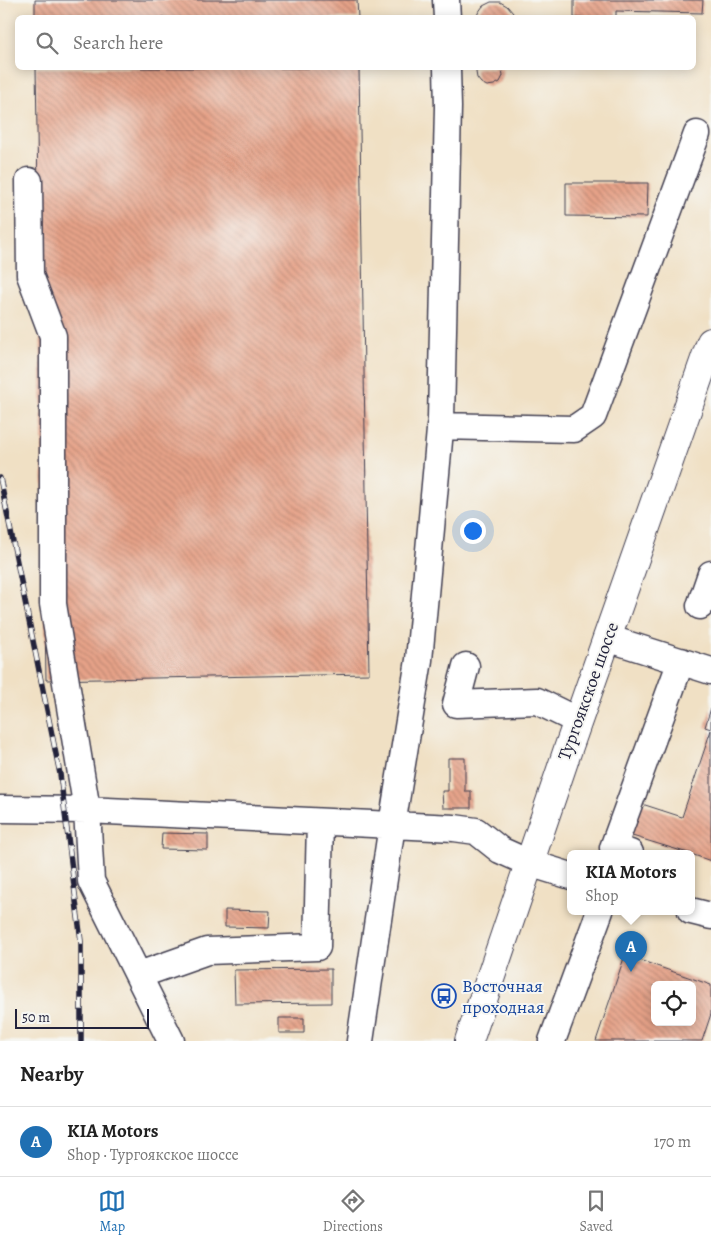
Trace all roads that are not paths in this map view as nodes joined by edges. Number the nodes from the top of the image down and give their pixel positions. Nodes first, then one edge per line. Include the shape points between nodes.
1 (446, 0) edge
2 (447, 15) edge
3 (447, 70) edge
4 (697, 134) dead end
5 (29, 181) dead end
6 (711, 342) edge
7 (440, 426) junction
8 (711, 574) edge
9 (700, 606) dead end
10 (608, 638) junction
11 (681, 662) junction
12 (466, 666) dead end
13 (711, 671) edge
14 (578, 721) junction
15 (0, 809) edge
16 (87, 810) junction
17 (320, 822) junction
18 (392, 825) junction
19 (620, 850) edge
20 (529, 863) junction
21 (567, 875) edge
22 (695, 912) edge
23 (599, 915) edge
24 (711, 916) edge
25 (139, 975) junction
26 (171, 1041) edge
27 (360, 1041) edge
28 (468, 1041) edge
29 (552, 1041) edge

1 - 2 lane
3 - 7 lane
4 - 7 lane via 593,416 574,428
5 - 16 lane via 30,276 53,336 53,604
6 - 10 main road, Тургоякское шоссе
7 - 18 lane via 419,660
8 - 9 lane
10 - 11 lane
10 - 14 main road, Тургоякское шоссе
11 - 13 lane
11 - 19 lane via 613,848
12 - 14 lane via 456,704 538,701
14 - 20 main road, Тургоякское шоссе
15 - 16 lane
16 - 17 lane
16 - 25 lane via 91,881
17 - 18 lane
17 - 25 lane via 317,947 207,951
18 - 20 lane via 476,831 500,850
18 - 27 lane
20 - 21 lane
20 - 28 main road, Тургоякское шоссе
22 - 24 lane
23 - 29 lane
25 - 26 lane

